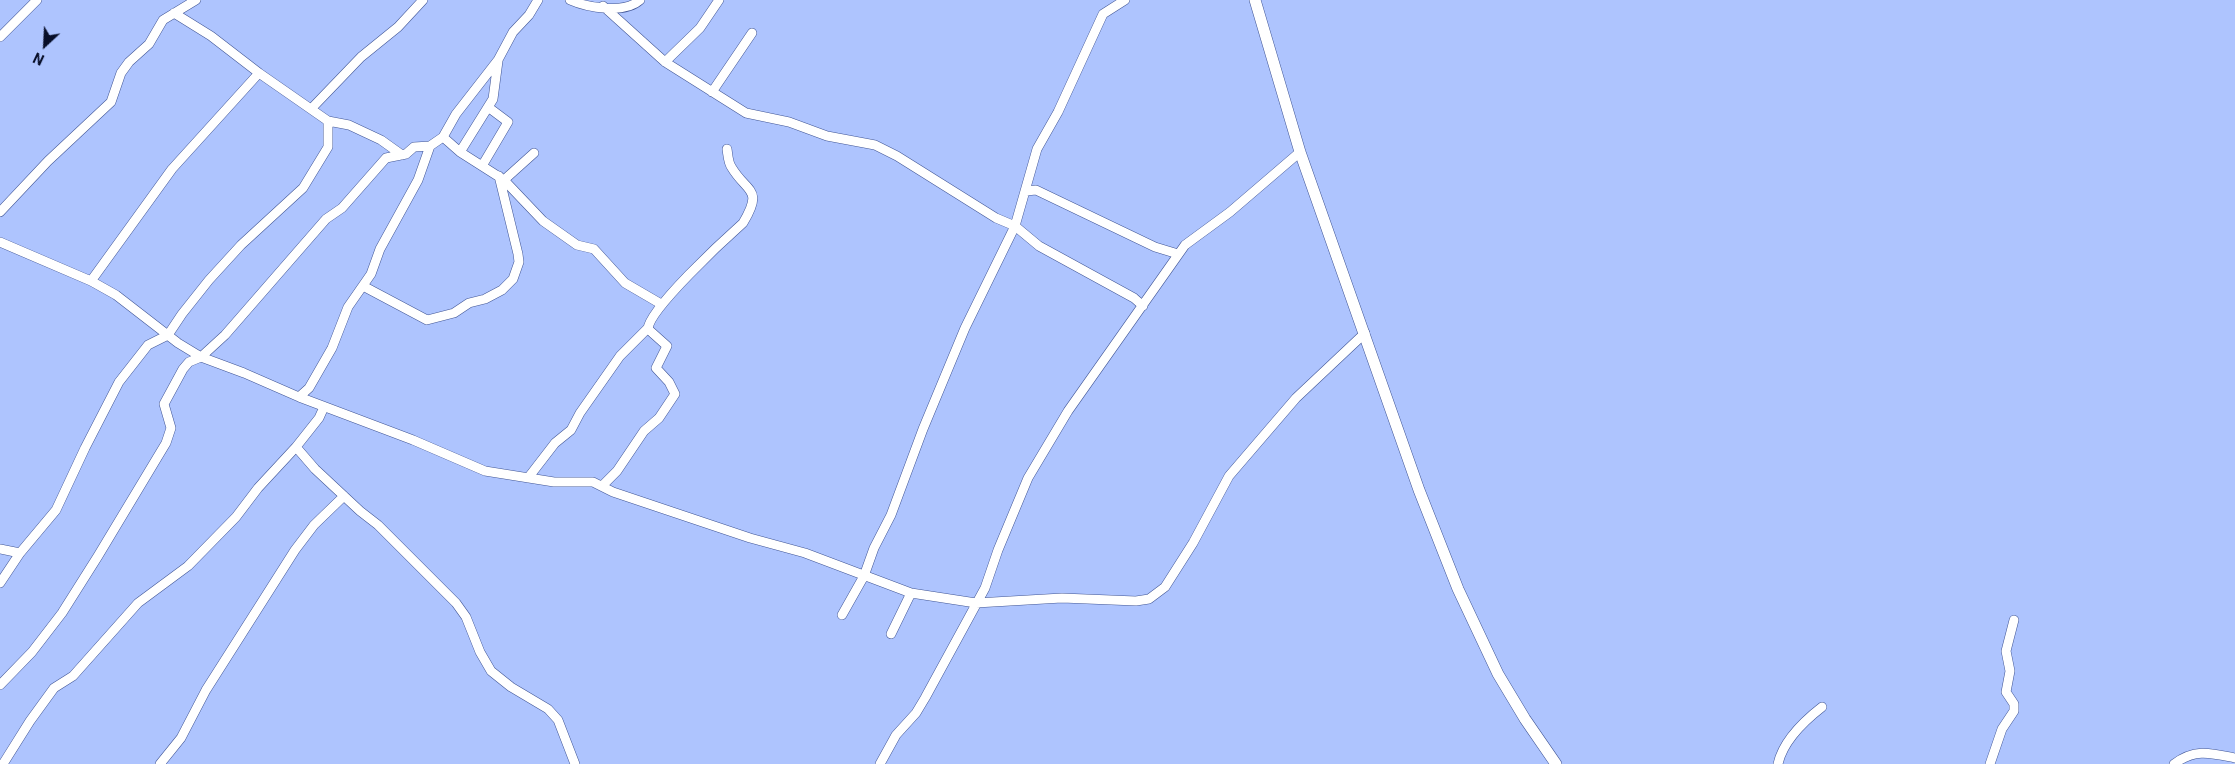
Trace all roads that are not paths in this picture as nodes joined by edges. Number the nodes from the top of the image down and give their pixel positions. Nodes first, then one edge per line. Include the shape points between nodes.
1 (37, 0) edge
2 (196, 0) edge
3 (423, 0) edge
4 (538, 0) edge
5 (570, 0) edge
6 (640, 0) edge
7 (719, 0) edge
8 (1125, 0) edge
9 (1255, 0) edge
10 (602, 6) junction
11 (174, 13) junction
12 (752, 33) dead end
13 (0, 38) edge
14 (498, 60) junction
15 (665, 62) junction
16 (259, 74) junction
17 (712, 92) junction
18 (488, 107) junction
19 (311, 109) junction
20 (328, 121) junction
21 (443, 137) junction
22 (430, 146) junction
23 (727, 149) dead end
24 (460, 152) junction
25 (1300, 152) junction
26 (534, 153) dead end
27 (402, 155) junction
28 (482, 166) junction
29 (501, 178) junction
30 (1026, 191) junction
31 (0, 212) edge
32 (1015, 226) junction
33 (0, 242) edge
34 (1178, 254) junction
35 (91, 281) junction
36 (363, 286) junction
37 (661, 304) junction
38 (1143, 306) junction
39 (648, 328) junction
40 (1365, 334) junction
41 (168, 335) junction
42 (201, 357) junction
43 (299, 397) junction
44 (324, 407) junction
45 (296, 447) junction
46 (528, 478) junction
47 (602, 486) junction
48 (344, 496) junction
49 (0, 549) edge
50 (20, 553) junction
51 (864, 576) junction
52 (0, 582) edge
53 (911, 593) junction
54 (976, 603) junction
55 (842, 615) dead end
56 (2014, 620) dead end
57 (891, 634) dead end
58 (0, 685) edge
59 (1822, 707) dead end
60 (2235, 758) edge
61 (3, 764) edge
62 (160, 764) edge
63 (575, 764) edge
64 (880, 764) edge
65 (1556, 764) edge
66 (1778, 764) edge
67 (1990, 764) edge
68 (2174, 764) edge

1 - 13 street
2 - 11 street
3 - 19 street
4 - 14 street via 513,32
5 - 10 street
6 - 10 street via 626,9
7 - 15 street via 700,28
8 - 30 street via 1101,17 1058,112 1037,149
9 - 25 main road
10 - 15 street
11 - 16 street via 211,36
11 - 31 street via 163,20 149,44 129,62 111,102
12 - 17 street
14 - 18 street via 494,96
14 - 21 street
15 - 17 street
16 - 19 street
16 - 35 street via 172,169
17 - 32 street via 746,113 789,122 827,136 875,145 996,218
18 - 24 street
18 - 28 street via 508,122
19 - 20 street
20 - 27 street via 349,125 373,136
20 - 41 street via 328,147 302,188 228,259
21 - 22 street
21 - 24 street
22 - 27 street via 414,147
22 - 36 street via 418,180
23 - 37 street via 732,168 751,190 753,201 748,214 743,223
24 - 28 street
25 - 34 street via 1230,212 1186,244
25 - 40 main road
26 - 29 street
27 - 42 street via 386,158 342,208 326,219 225,335
28 - 29 street
29 - 36 street via 519,262 512,279 502,290 469,303 454,313 427,320
29 - 37 street via 543,221 577,245 594,249 626,283
30 - 32 street
30 - 34 street via 1036,190 1155,247
32 - 38 street via 1039,246
32 - 51 street via 965,328 897,502
33 - 35 street
34 - 38 street
35 - 41 street via 116,295
36 - 43 street via 348,307 334,342 309,388
37 - 39 street
38 - 54 street via 1068,411 1035,464 998,550 989,580
39 - 46 street via 620,356 571,430 555,443
39 - 47 street via 667,346 656,368 675,394
40 - 54 street via 1296,398 1229,476 1193,543 1160,592 1144,601 1062,598
40 - 65 main road via 1419,490 1458,589 1498,674
41 - 42 street
41 - 50 street via 148,345 119,382 56,510
42 - 43 street
42 - 58 street via 183,369 164,404 171,428 166,443 89,571 32,652
43 - 44 street
44 - 45 street
44 - 46 street via 413,440 476,468
45 - 48 street
45 - 61 street via 196,558 138,603 72,676 54,688
46 - 47 street via 593,482
47 - 51 street via 750,538 805,553
48 - 62 street via 314,525 295,550 206,690 181,738
48 - 63 street via 378,525 456,603 491,671 511,688 548,709 558,720
49 - 50 street
50 - 52 street
51 - 53 street
51 - 55 street
53 - 54 street
53 - 57 street
54 - 64 street via 925,698 896,736
56 - 67 street via 2006,652 2010,672 2006,692 2014,704 2014,711 2002,729
59 - 66 street via 1790,739
60 - 68 street via 2209,752 2192,754

